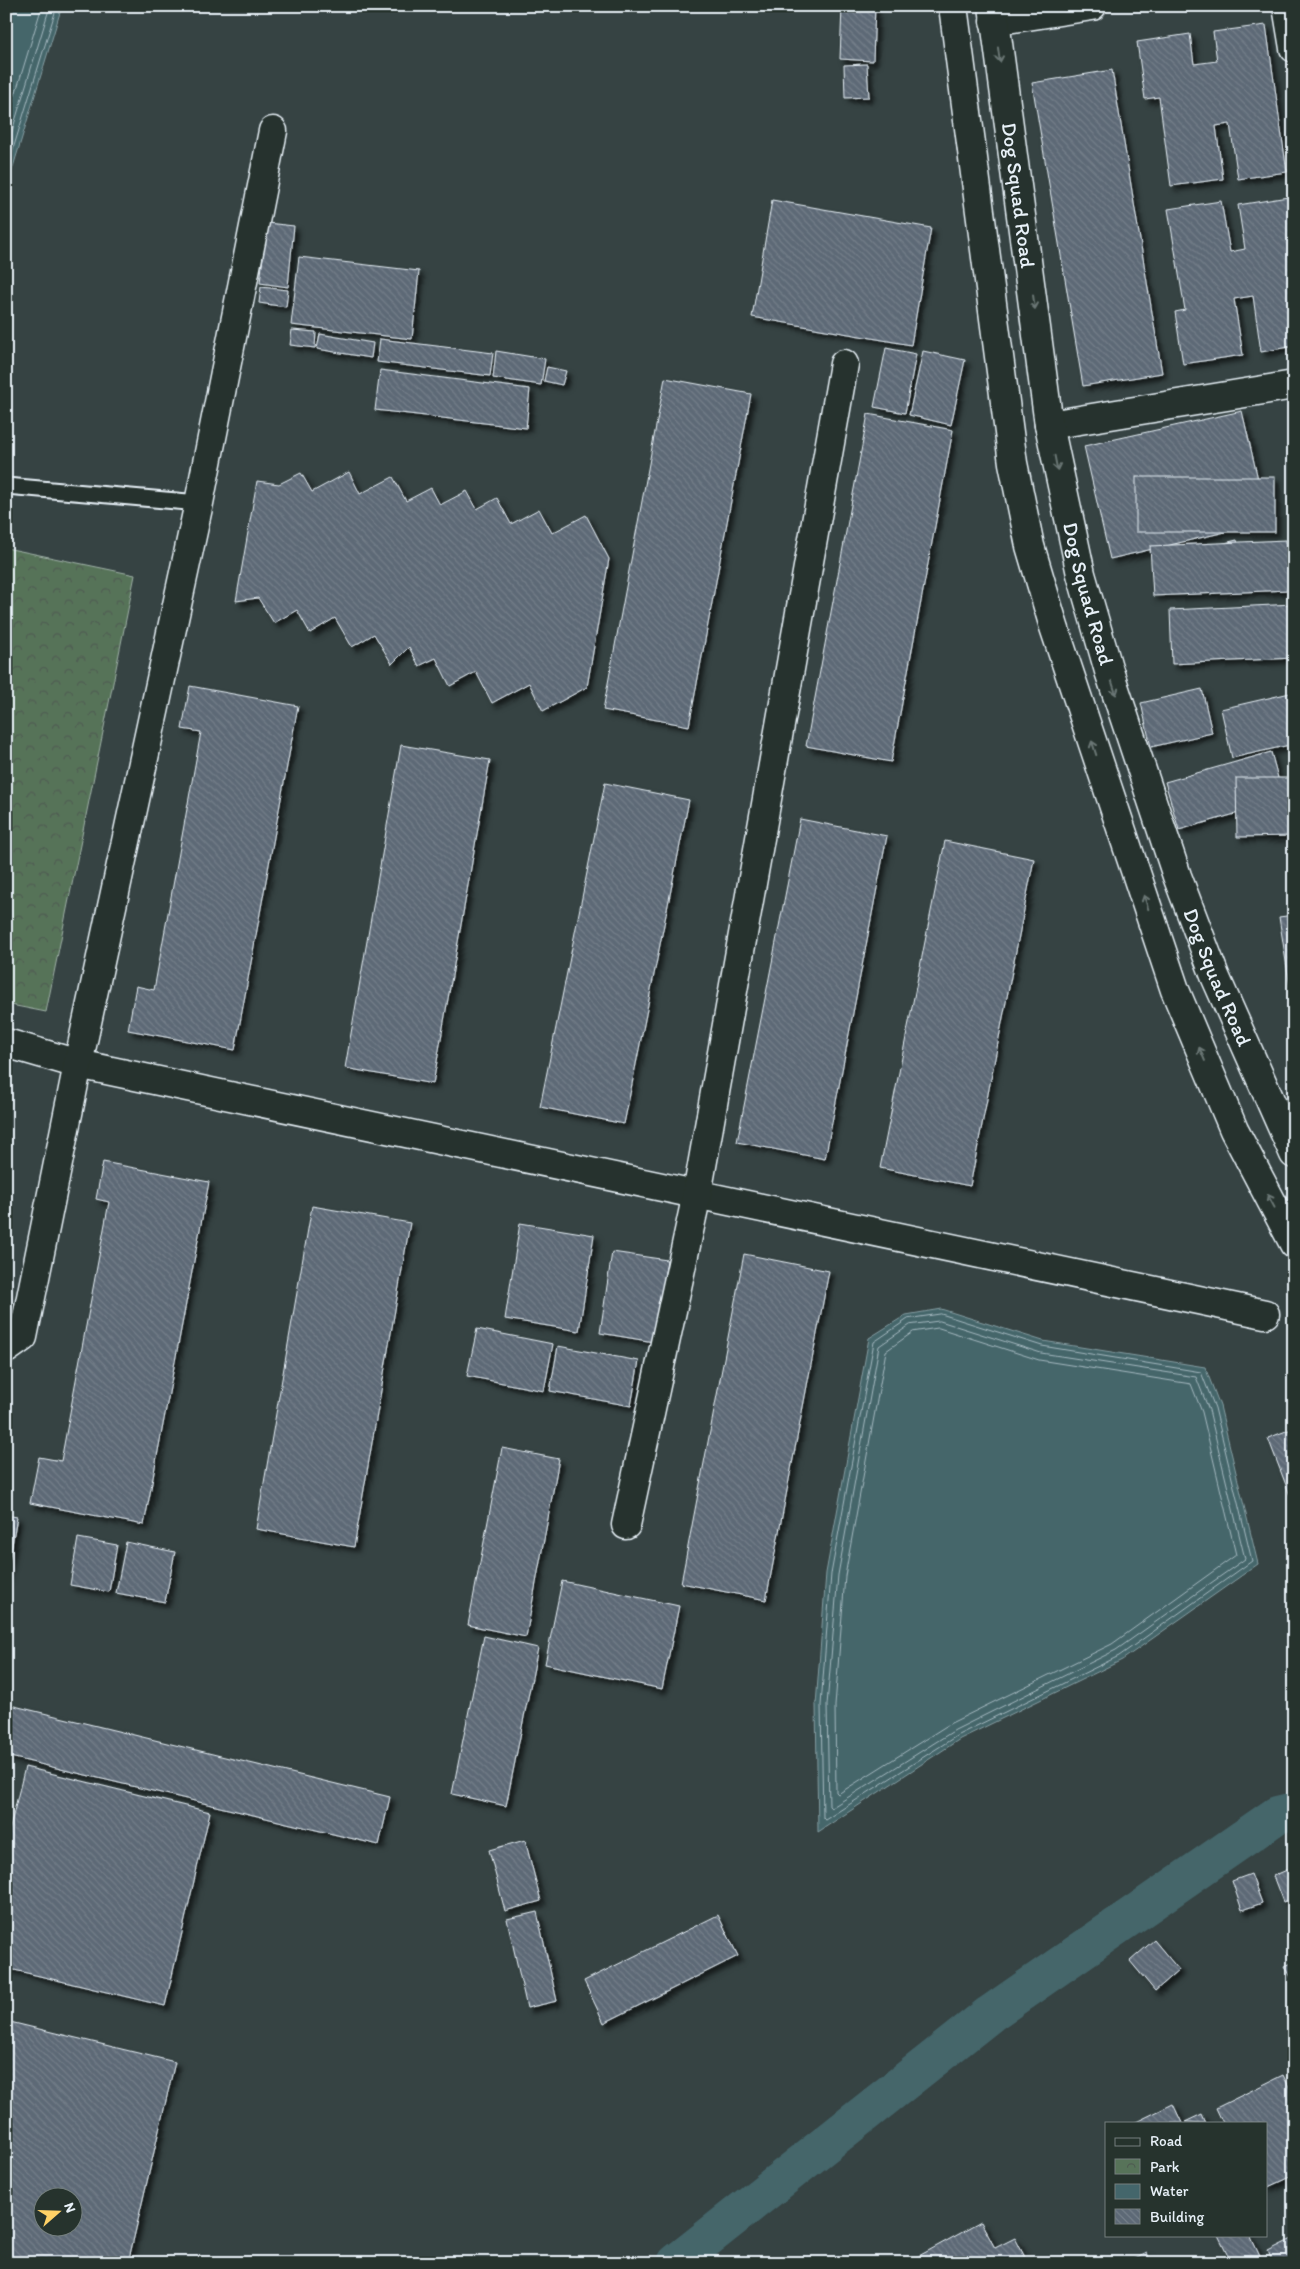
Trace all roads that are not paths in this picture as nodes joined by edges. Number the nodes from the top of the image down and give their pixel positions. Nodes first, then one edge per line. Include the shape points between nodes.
1 (953, 6) edge
2 (1092, 6) edge
3 (1287, 6) edge
4 (993, 14) edge
5 (1294, 48) edge
6 (273, 131) dead end
7 (844, 364) dead end
8 (1294, 385) edge
9 (1049, 425) junction
10 (6, 486) edge
11 (200, 503) junction
12 (6, 1043) edge
13 (78, 1064) junction
14 (1294, 1154) edge
15 (697, 1194) junction
16 (1294, 1244) edge
17 (1265, 1314) dead end
18 (6, 1349) edge
19 (626, 1525) dead end

16 -> 1 street via 1234,1130 1175,990 1030,546 1013,463
2 - 4 street
3 - 5 street
4 -> 9 street, Dog Squad Road
6 - 11 street
7 - 15 street
8 - 9 street
9 -> 14 street, Dog Squad Road via 1081,574 1142,775 1215,976
10 - 11 lane
11 - 13 street
12 - 13 street
13 - 15 street
13 - 18 street via 23,1337
15 - 17 street
15 - 19 street

